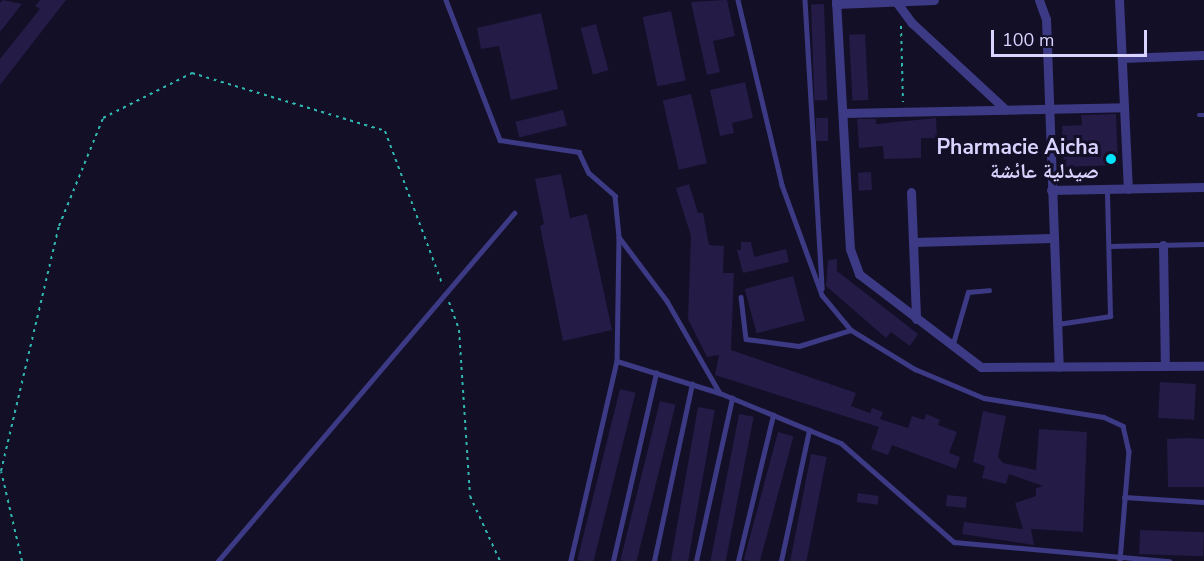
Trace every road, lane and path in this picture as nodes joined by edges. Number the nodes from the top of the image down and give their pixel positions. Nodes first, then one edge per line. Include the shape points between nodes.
1 (446, 0) edge
2 (738, 0) edge
3 (805, 0) edge
4 (934, 0) edge
5 (1038, 0) edge
6 (1119, 0) edge
7 (896, 1) edge
8 (836, 2) edge
9 (901, 11) junction
10 (1204, 55) edge
11 (1122, 58) junction
12 (1124, 107) junction
13 (1047, 108) junction
14 (1005, 109) junction
15 (903, 112) junction
16 (845, 113) junction
17 (1204, 187) edge
18 (1107, 189) junction
19 (1128, 189) junction
20 (1051, 190) junction
21 (912, 192) dead end
22 (514, 213) dead end
23 (619, 237) junction
24 (1052, 238) junction
25 (914, 242) junction
26 (1204, 244) edge
27 (1163, 245) junction
28 (1110, 246) junction
29 (989, 290) dead end
30 (446, 295) junction
31 (822, 295) junction
32 (741, 297) dead end
33 (916, 319) junction
34 (1057, 324) junction
35 (851, 330) junction
36 (952, 346) junction
37 (617, 361) junction
38 (1165, 366) junction
39 (1204, 366) edge
40 (1059, 367) junction
41 (656, 373) junction
42 (692, 384) junction
43 (720, 393) junction
44 (732, 398) junction
45 (773, 415) junction
46 (809, 430) junction
47 (1, 473) edge
48 (1124, 497) junction
49 (1204, 502) edge
50 (1121, 559) edge
51 (22, 561) edge
52 (219, 561) edge
53 (500, 561) edge
54 (571, 561) edge
55 (613, 561) edge
56 (654, 561) edge
57 (696, 561) edge
58 (738, 561) edge
59 (781, 561) edge
60 (1169, 561) edge

1 - 23 lane via 500,140 579,152 588,173 615,196
2 - 31 lane via 782,185
3 - 31 lane
4 - 7 street
5 - 13 street via 1046,19
6 - 11 street
7 - 8 street
7 - 9 street
8 - 16 street
9 - 14 street
9 - 15 path
10 - 11 street
11 - 12 street
12 - 13 street
12 - 19 street
13 - 14 street
13 - 20 street
14 - 15 street
15 - 16 street
16 - 33 street via 850,249 855,268
17 - 19 street
18 - 19 street
18 - 20 street
18 - 28 lane
20 - 24 street
21 - 25 street
22 - 30 lane
23 - 37 lane
23 - 43 lane via 667,301
24 - 25 street
24 - 34 street
25 - 33 street
26 - 27 lane
27 - 28 lane
27 - 38 street
28 - 34 lane via 1110,316
29 - 36 lane via 968,292
30 - 47 path via 385,130 192,73 103,118 59,226
30 - 52 lane
30 - 53 path via 459,330 470,496
31 - 35 lane
32 - 35 lane via 746,339 799,346
33 - 36 street
34 - 40 street
35 - 48 lane via 915,369 984,398 1104,417 1123,426 1129,451
36 - 40 street via 973,363 989,369
37 - 41 lane
37 - 54 lane
38 - 39 street
38 - 40 street
41 - 42 lane
41 - 55 lane
42 - 43 lane
42 - 56 lane
43 - 44 lane
44 - 45 lane
44 - 57 lane
45 - 46 lane
45 - 58 lane
46 - 50 lane via 841,443 954,542
46 - 59 lane
47 - 51 path
48 - 49 lane
48 - 50 lane
50 - 60 lane

